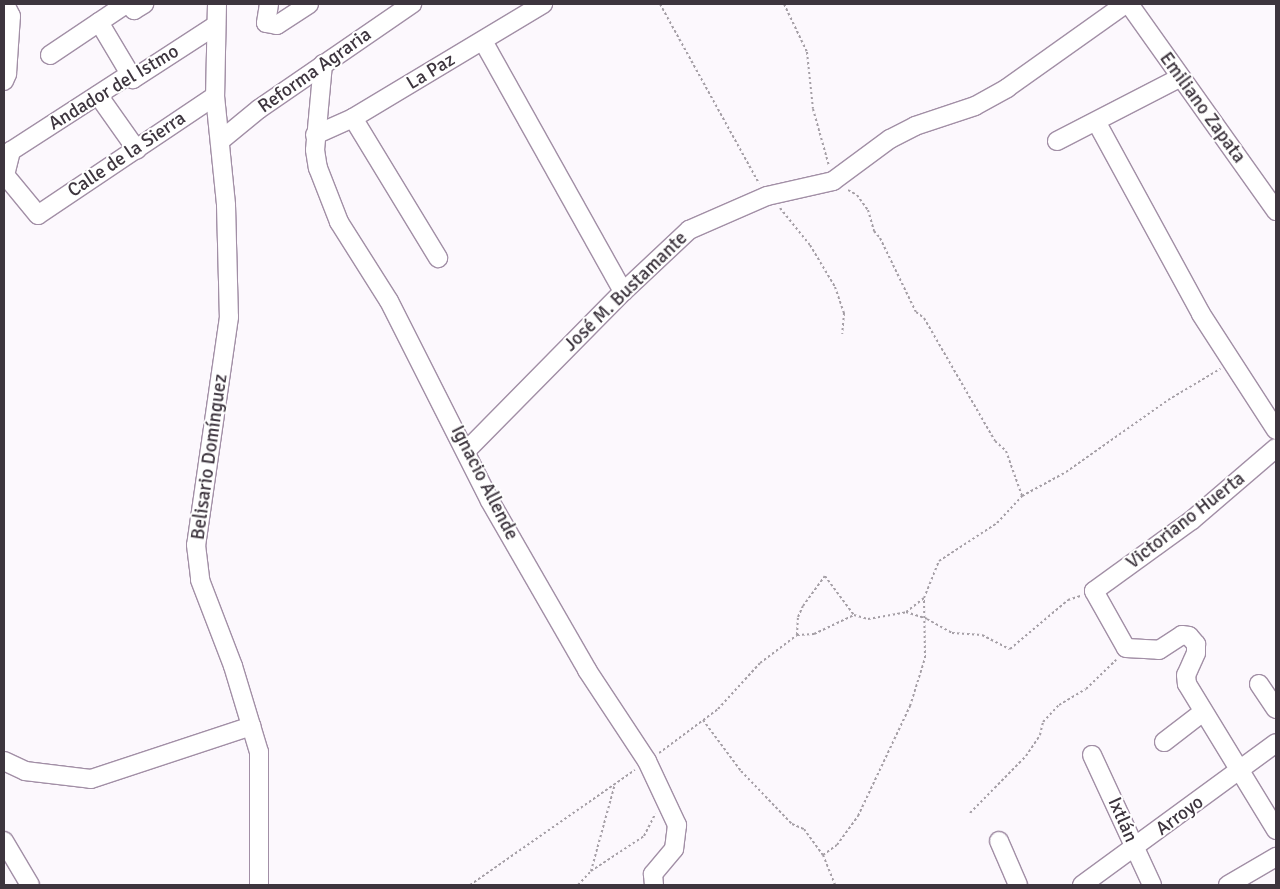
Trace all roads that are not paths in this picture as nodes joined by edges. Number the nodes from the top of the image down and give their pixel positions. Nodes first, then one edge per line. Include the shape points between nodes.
1 (5, 4) edge
2 (128, 4) edge
3 (144, 4) edge
4 (217, 4) edge
5 (269, 4) edge
6 (309, 4) edge
7 (412, 4) edge
8 (542, 4) edge
9 (1125, 4) edge
10 (1129, 4) edge
11 (99, 22) junction
12 (216, 25) junction
13 (483, 41) junction
14 (50, 55) dead end
15 (323, 64) junction
16 (130, 74) junction
17 (1179, 78) junction
18 (4, 81) edge
19 (98, 95) junction
20 (216, 102) junction
21 (353, 118) junction
22 (1097, 123) junction
23 (315, 135) junction
24 (220, 141) junction
25 (1057, 141) dead end
26 (137, 150) junction
27 (1276, 211) edge
28 (38, 215) joint
29 (438, 258) dead end
30 (623, 292) junction
31 (1276, 430) edge
32 (1276, 448) edge
33 (467, 450) junction
34 (1259, 684) dead end
35 (1276, 709) edge
36 (1204, 712) junction
37 (251, 726) junction
38 (1164, 742) dead end
39 (1276, 743) edge
40 (1092, 755) dead end
41 (4, 761) edge
42 (1242, 771) junction
43 (1271, 808) edge
44 (1276, 830) edge
45 (4, 841) edge
46 (999, 841) dead end
47 (1134, 848) junction
48 (1276, 857) edge
49 (30, 885) edge
50 (259, 885) edge
51 (654, 885) edge
52 (1018, 885) edge
53 (1082, 885) edge
54 (1152, 885) edge
55 (1228, 885) edge

1 - 18 street via 11,16
2 - 3 street via 134,10
2 - 11 street
4 - 12 street, Belisario Domínguez
5 - 6 street via 266,23 277,25
7 - 15 street, Reforma Agraria
8 - 13 street, La Paz
9 - 30 street, José M. Bustamante via 1007,88 975,106 915,126 890,139 833,181 767,196 689,230
10 - 17 street, Emiliano Zapata
11 - 14 street
11 - 16 street
12 - 16 street, Andador del Istmo via 133,79
12 - 20 street, Belisario Domínguez
13 - 21 street, La Paz
13 - 30 street
15 - 23 street, Ignacio Allende
15 - 24 street, Reforma Agraria via 259,108
16 - 19 street, Andador del Istmo
17 - 22 street
17 - 27 street, Emiliano Zapata
19 - 26 street
19 - 28 street, Andador del Istmo via 11,151 5,175
20 - 24 street, Belisario Domínguez
20 - 26 street, Calle de la Sierra
21 - 23 street, La Paz
21 - 29 street
22 - 25 street
22 - 31 street via 1230,363
23 - 33 street, Ignacio Allende via 318,168 346,237 389,301
24 - 37 street, Belisario Domínguez via 226,205 229,317 196,546 200,580 233,666
26 - 28 street, Calle de la Sierra
30 - 33 street, José M. Bustamante
32 - 36 street, Victoriano Huerta via 1192,520 1094,591 1126,648 1159,650 1182,635 1190,636 1196,644 1196,653 1186,675 1187,684
33 - 51 street, Ignacio Allende via 490,502 587,670 647,761 677,825 674,849 653,874
34 - 35 street
36 - 38 street
36 - 42 street
37 - 41 street via 91,779 25,771
37 - 50 street, Belisario Domínguez via 259,752
39 - 42 street, Arroyo
40 - 47 street, Ixtlán
42 - 43 street
42 - 47 street, Arroyo
43 - 44 street
45 - 49 street
46 - 52 street
47 - 53 street, Arroyo
47 - 54 street, Ixtlán
48 - 55 street

